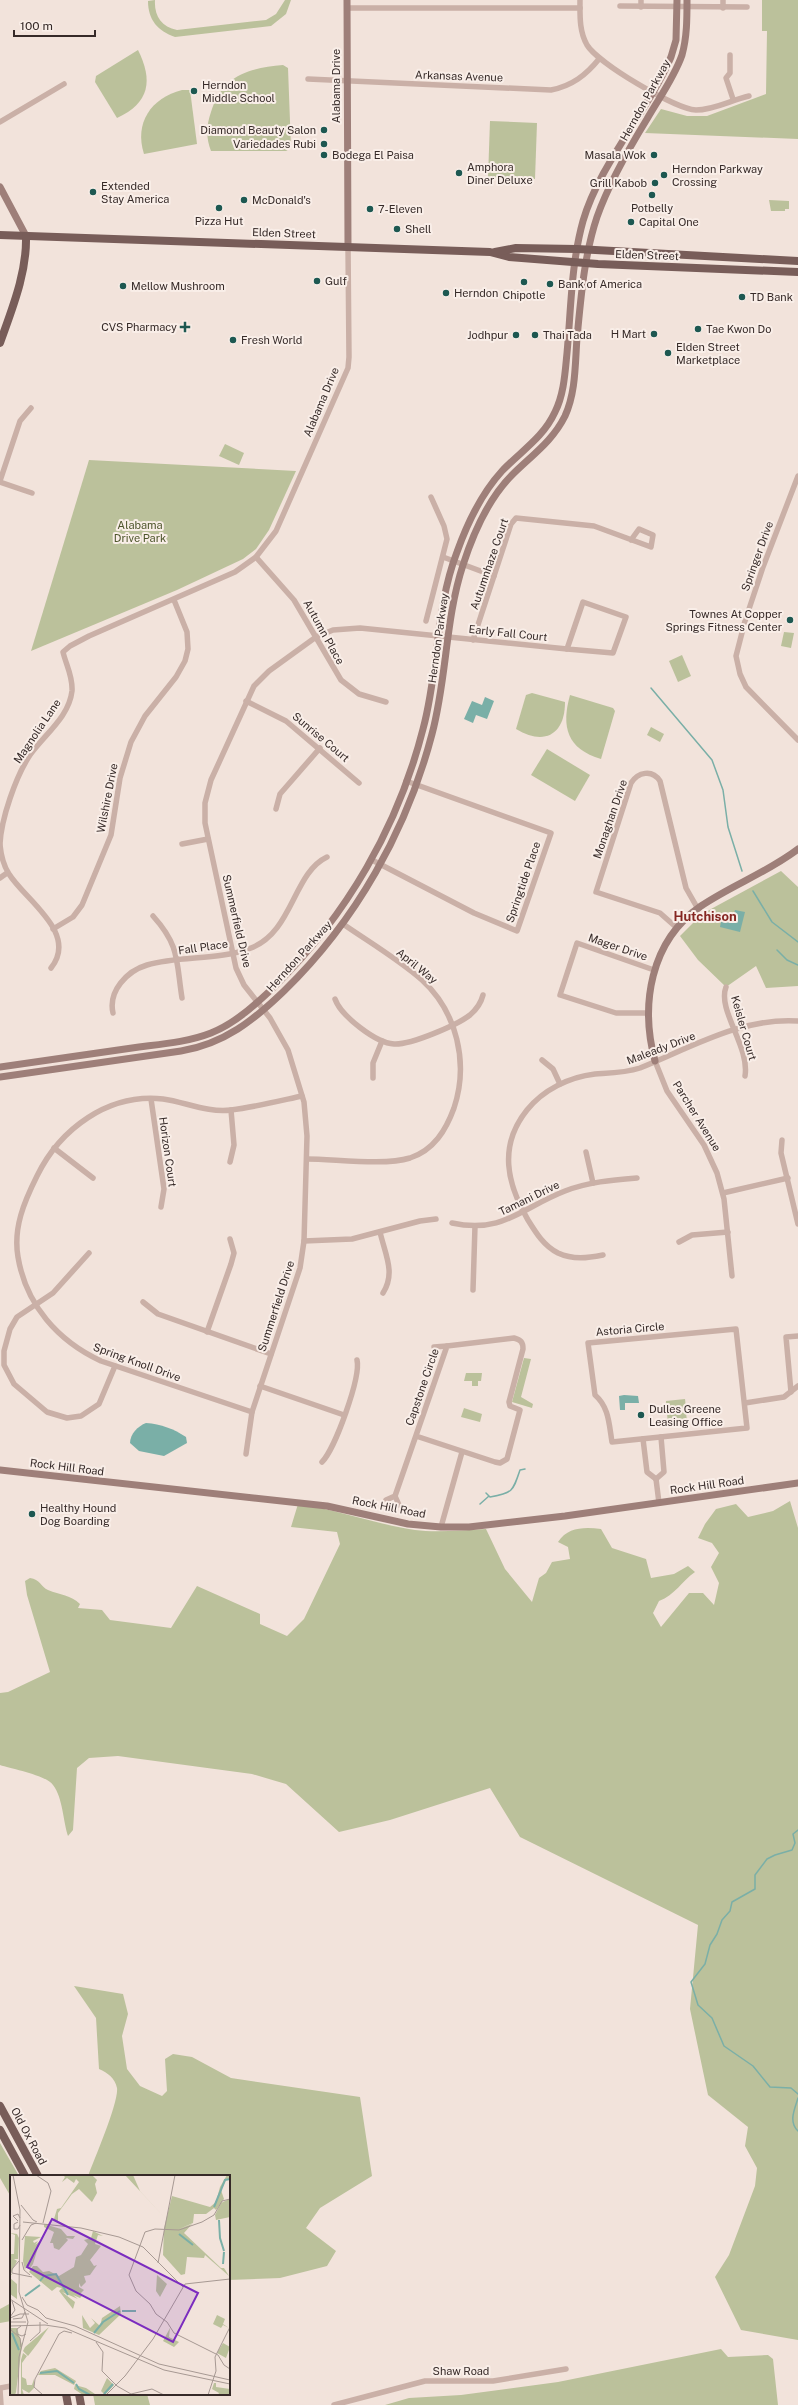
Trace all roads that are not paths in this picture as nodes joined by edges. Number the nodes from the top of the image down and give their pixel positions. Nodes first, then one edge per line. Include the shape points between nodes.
1 (580, 0) edge
2 (641, 0) edge
3 (723, 0) edge
4 (347, 4) edge
5 (677, 4) edge
6 (687, 4) edge
7 (620, 6) dead end
8 (641, 7) junction
9 (747, 7) dead end
10 (580, 8) junction
11 (723, 8) junction
12 (730, 55) dead end
13 (599, 59) junction
14 (308, 79) dead end
15 (347, 82) junction
16 (64, 84) dead end
17 (653, 91) junction
18 (661, 96) junction
19 (749, 96) dead end
20 (733, 99) junction
21 (0, 122) edge
22 (0, 187) edge
23 (0, 235) edge
24 (26, 236) junction
25 (348, 246) junction
26 (577, 249) junction
27 (588, 250) junction
28 (495, 252) junction
29 (575, 261) junction
30 (798, 261) edge
31 (586, 262) junction
32 (798, 272) edge
33 (0, 343) edge
34 (31, 408) dead end
35 (798, 476) edge
36 (0, 481) edge
37 (32, 493) dead end
38 (431, 497) dead end
39 (631, 540) dead end
40 (443, 556) junction
41 (256, 557) junction
42 (454, 561) junction
43 (463, 564) junction
44 (494, 576) junction
45 (174, 600) junction
46 (426, 621) dead end
47 (437, 636) junction
48 (316, 637) junction
49 (447, 638) junction
50 (473, 640) junction
51 (567, 649) junction
52 (63, 652) joint
53 (246, 701) junction
54 (386, 702) dead end
55 (798, 740) edge
56 (320, 748) junction
57 (406, 781) junction
58 (359, 783) dead end
59 (415, 785) junction
60 (276, 808) dead end
61 (208, 839) junction
62 (182, 844) dead end
63 (0, 845) edge
64 (798, 849) edge
65 (327, 857) dead end
66 (372, 860) junction
67 (380, 864) junction
68 (7, 872) junction
69 (0, 878) edge
70 (698, 909) junction
71 (153, 916) dead end
72 (343, 924) junction
73 (677, 928) junction
74 (53, 929) junction
75 (233, 953) junction
76 (178, 961) junction
77 (51, 968) dead end
78 (654, 970) junction
79 (726, 987) dead end
80 (483, 995) dead end
81 (182, 998) dead end
82 (335, 999) dead end
83 (257, 1001) junction
84 (264, 1009) junction
85 (113, 1012) dead end
86 (648, 1013) junction
87 (798, 1021) edge
88 (453, 1025) junction
89 (734, 1030) junction
90 (382, 1041) junction
91 (542, 1060) dead end
92 (655, 1061) junction
93 (0, 1067) edge
94 (0, 1076) edge
95 (745, 1076) dead end
96 (373, 1078) dead end
97 (560, 1084) junction
98 (302, 1096) junction
99 (150, 1099) junction
100 (231, 1110) junction
101 (782, 1140) dead end
102 (54, 1148) junction
103 (586, 1152) dead end
104 (307, 1159) junction
105 (230, 1162) dead end
106 (93, 1178) dead end
107 (637, 1178) dead end
108 (788, 1178) junction
109 (593, 1183) junction
110 (723, 1193) junction
111 (161, 1207) dead end
112 (523, 1212) junction
113 (436, 1219) dead end
114 (452, 1223) dead end
115 (798, 1224) edge
116 (475, 1226) junction
117 (380, 1232) junction
118 (728, 1232) junction
119 (230, 1239) dead end
120 (304, 1241) junction
121 (679, 1242) dead end
122 (88, 1253) dead end
123 (603, 1255) dead end
124 (732, 1276) dead end
125 (473, 1290) dead end
126 (383, 1293) dead end
127 (143, 1302) dead end
128 (36, 1305) junction
129 (207, 1332) junction
130 (798, 1336) edge
131 (447, 1346) junction
132 (434, 1347) dead end
133 (271, 1354) junction
134 (357, 1360) dead end
135 (115, 1366) junction
136 (260, 1386) junction
137 (798, 1386) edge
138 (792, 1392) junction
139 (745, 1403) junction
140 (252, 1412) junction
141 (344, 1415) junction
142 (416, 1436) junction
143 (661, 1437) junction
144 (643, 1439) junction
145 (462, 1452) junction
146 (246, 1454) dead end
147 (322, 1462) dead end
148 (0, 1470) edge
149 (656, 1479) junction
150 (798, 1483) edge
151 (395, 1496) junction
152 (386, 1500) dead end
153 (659, 1503) junction
154 (399, 1505) dead end
155 (441, 1527) junction
156 (0, 2106) edge
157 (0, 2130) edge
158 (24, 2175) edge
159 (37, 2175) edge
160 (566, 2369) dead end
161 (10, 2386) edge
162 (0, 2389) edge
163 (66, 2395) edge
164 (79, 2395) edge
165 (1, 2405) edge
166 (68, 2405) edge
167 (82, 2405) edge
168 (334, 2405) edge

1 - 10 street
2 - 8 street
3 - 11 street
4 - 10 street
4 - 15 main road, Alabama Drive
5 - 6 street
5 - 8 street
5 - 17 main road, Herndon Parkway via 674,48
6 - 11 street
6 - 18 main road, Herndon Parkway via 686,38 682,53
7 - 8 street
9 - 11 street
10 - 13 street via 583,36
12 - 20 street via 730,73 726,78
13 - 15 street, Arkansas Avenue via 590,71 576,81 551,90
13 - 17 street
14 - 15 street, Arkansas Avenue
15 - 25 main road, Alabama Drive
16 - 21 street
17 - 18 street
17 - 26 main road, Herndon Parkway via 591,199
18 - 20 street via 682,107 698,110 715,107
18 - 27 main road, Herndon Parkway via 610,184
19 - 20 street
22 - 24 main road
23 - 24 main road, Elden Street
24 - 25 main road, Elden Street
24 - 33 main road via 24,265
25 - 28 main road, Elden Street
25 - 41 street, Alabama Drive via 348,368 282,519 271,540
26 - 27 main road, Elden Street
26 - 28 main road, Elden Street via 516,248
26 - 29 main road, Herndon Parkway
27 - 30 main road, Elden Street
27 - 31 main road, Herndon Parkway
28 - 29 main road, Elden Street via 508,257
29 - 31 main road, Elden Street
29 - 42 main road, Herndon Parkway via 559,404 535,442 505,468 487,490 469,523
31 - 32 main road, Elden Street
31 - 43 main road, Herndon Parkway via 572,390 566,413 548,442 512,474 496,494 478,526
34 - 36 street via 20,421
35 - 55 street, Springer Drive via 763,567 736,656 746,687
36 - 37 street
38 - 40 street via 447,539
39 - 44 street, Autumnhaze Court via 594,526 516,518 511,524
40 - 42 street
40 - 46 street
41 - 45 street, Alabama Drive via 235,572
41 - 48 street, Autumn Place via 294,600
42 - 43 street
42 - 47 main road, Herndon Parkway via 446,585
43 - 44 street
43 - 49 main road, Herndon Parkway
44 - 50 street, Autumnhaze Court
45 - 52 street, Alabama Drive via 89,636
45 - 74 street, Wilshire Drive via 187,632 188,649 185,661 176,677 145,716 131,742 120,778 111,835 82,905 73,917
47 - 48 street, Summerfield Drive via 354,627 333,630
47 - 49 street, Summerfield Drive
47 - 57 main road, Herndon Parkway via 428,707
48 - 53 street, Summerfield Drive via 261,678
48 - 54 street, Autumn Place via 336,673 347,686 359,694
49 - 50 street, Early Fall Court
49 - 59 main road, Herndon Parkway via 442,690 434,726
50 - 51 street, Early Fall Court
51 - 51 street, Early Fall Court via 613,653 626,616 583,602
52 - 63 street, Magnolia Lane via 71,679 70,700 60,719 26,762 3,825
53 - 56 street, Sunrise Court via 286,720
53 - 61 street, Summerfield Drive via 207,792 204,813
56 - 58 street, Sunrise Court
56 - 60 street via 280,794
57 - 59 street, Springtide Place
57 - 66 main road, Herndon Parkway
59 - 67 main road, Herndon Parkway
59 - 67 street, Springtide Place via 550,833 517,931 474,913
61 - 62 street
61 - 75 street, Summerfield Drive
63 - 68 street, Magnolia Lane
64 - 70 main road, Parcher Avenue
65 - 75 street, Fall Place via 313,867 273,934 259,945
66 - 67 street, Springtide Place
66 - 83 main road, Herndon Parkway via 340,912 318,940 286,975
67 - 72 main road, Herndon Parkway
68 - 69 street
68 - 74 street, Magnolia Lane
70 - 73 main road, Parcher Avenue
70 - 73 street, Monaghan Drive via 686,888 660,781 657,776 648,773 639,775 631,783 596,892 660,913
71 - 76 street via 169,934
72 - 84 main road, Herndon Parkway via 311,963
72 - 88 street, April Way via 422,980 441,1003
73 - 78 main road, Parcher Avenue
74 - 77 street, Magnolia Lane via 59,952
75 - 76 street, Fall Place
75 - 83 street, Summerfield Drive via 240,977
76 - 81 street
76 - 85 street, Fall Place via 146,966 127,977 114,996
78 - 86 main road, Parcher Avenue
78 - 86 street, Mager Drive via 577,943 560,996 616,1013
79 - 89 street, Keisler Court via 725,1001
80 - 88 street via 475,1010
82 - 90 street via 344,1014
83 - 84 street, Summerfield Drive
83 - 93 main road, Herndon Parkway via 230,1024 194,1039
84 - 94 main road, Herndon Parkway via 232,1034 198,1048
84 - 98 street, Summerfield Drive via 288,1050
86 - 92 main road, Parcher Avenue
87 - 89 street, Maleady Drive via 768,1022
88 - 90 street via 402,1044
88 - 104 street, April Way via 459,1050 460,1083 449,1120 434,1143 415,1156 398,1160
89 - 92 street, Maleady Drive
89 - 95 street, Keisler Court via 744,1058
90 - 96 street via 373,1063
91 - 97 street via 553,1069
92 - 97 street, Maleady Drive via 632,1070 584,1076
92 - 110 street, Parcher Avenue via 671,1098 711,1158
97 - 112 street, Maleady Drive via 540,1097 526,1111 511,1140 509,1174
98 - 100 street, Spring Knoll Drive
98 - 104 street, Summerfield Drive via 306,1119
99 - 100 street, Spring Knoll Drive
99 - 102 street, Spring Knoll Drive via 131,1100 96,1113 68,1133
99 - 111 street, Horizon Court via 164,1189
100 - 105 street via 234,1145
101 - 108 street via 781,1153
102 - 106 street
102 - 128 street, Spring Knoll Drive via 28,1194 18,1229 20,1265
103 - 109 street
104 - 120 street, Summerfield Drive
107 - 109 street, Tamani Drive
108 - 110 street
108 - 115 street
109 - 112 street, Tamani Drive via 554,1196
110 - 118 street, Parcher Avenue
112 - 116 street, Tamani Drive via 497,1224
112 - 123 street, Maleady Drive via 541,1240 555,1251 575,1258
113 - 117 street
114 - 116 street, Tamani Drive
116 - 125 street
117 - 120 street via 336,1241
117 - 126 street via 390,1273 389,1283
118 - 121 street via 692,1235
118 - 124 street, Parcher Avenue
119 - 129 street via 234,1253
120 - 133 street, Summerfield Drive via 296,1284
122 - 128 street via 64,1283
127 - 129 street via 158,1314
128 - 135 street, Spring Knoll Drive via 52,1326 70,1343 86,1354
128 - 135 street via 22,1313 13,1323 4,1351 4,1365 14,1384 47,1412 67,1418 88,1413 103,1398
129 - 133 street
130 - 138 street via 786,1337
131 - 132 street, Capstone Circle
131 - 142 street, Capstone Circle
131 - 145 street, Capstone Circle via 514,1338 523,1344 509,1402 510,1406 520,1410 507,1459 500,1463
133 - 136 street, Summerfield Drive
134 - 141 street via 358,1376
135 - 140 street, Spring Knoll Drive
136 - 140 street, Summerfield Drive
136 - 141 street
137 - 138 street
138 - 139 street via 775,1399
139 - 143 street, Astoria Circle via 747,1428
139 - 144 street, Astoria Circle via 736,1329 588,1343 595,1395 602,1400 608,1412 612,1442
140 - 146 street, Summerfield Drive
141 - 147 street via 333,1446
142 - 145 street, Capstone Circle
142 - 151 street, Capstone Circle
143 - 144 street, Astoria Circle
143 - 149 street via 664,1472
144 - 149 street via 647,1472
145 - 155 street
148 - 155 main road, Rock Hill Road via 327,1506 408,1524
149 - 153 street
150 - 153 main road, Rock Hill Road
151 - 152 street
151 - 154 street
153 - 155 main road, Rock Hill Road via 497,1524
156 - 159 main road, Old Ox Road
157 - 158 main road, Old Ox Road
160 - 168 street, Shaw Road via 493,2381 425,2381
161 - 162 street
162 - 165 street
163 - 166 main road
164 - 167 main road

